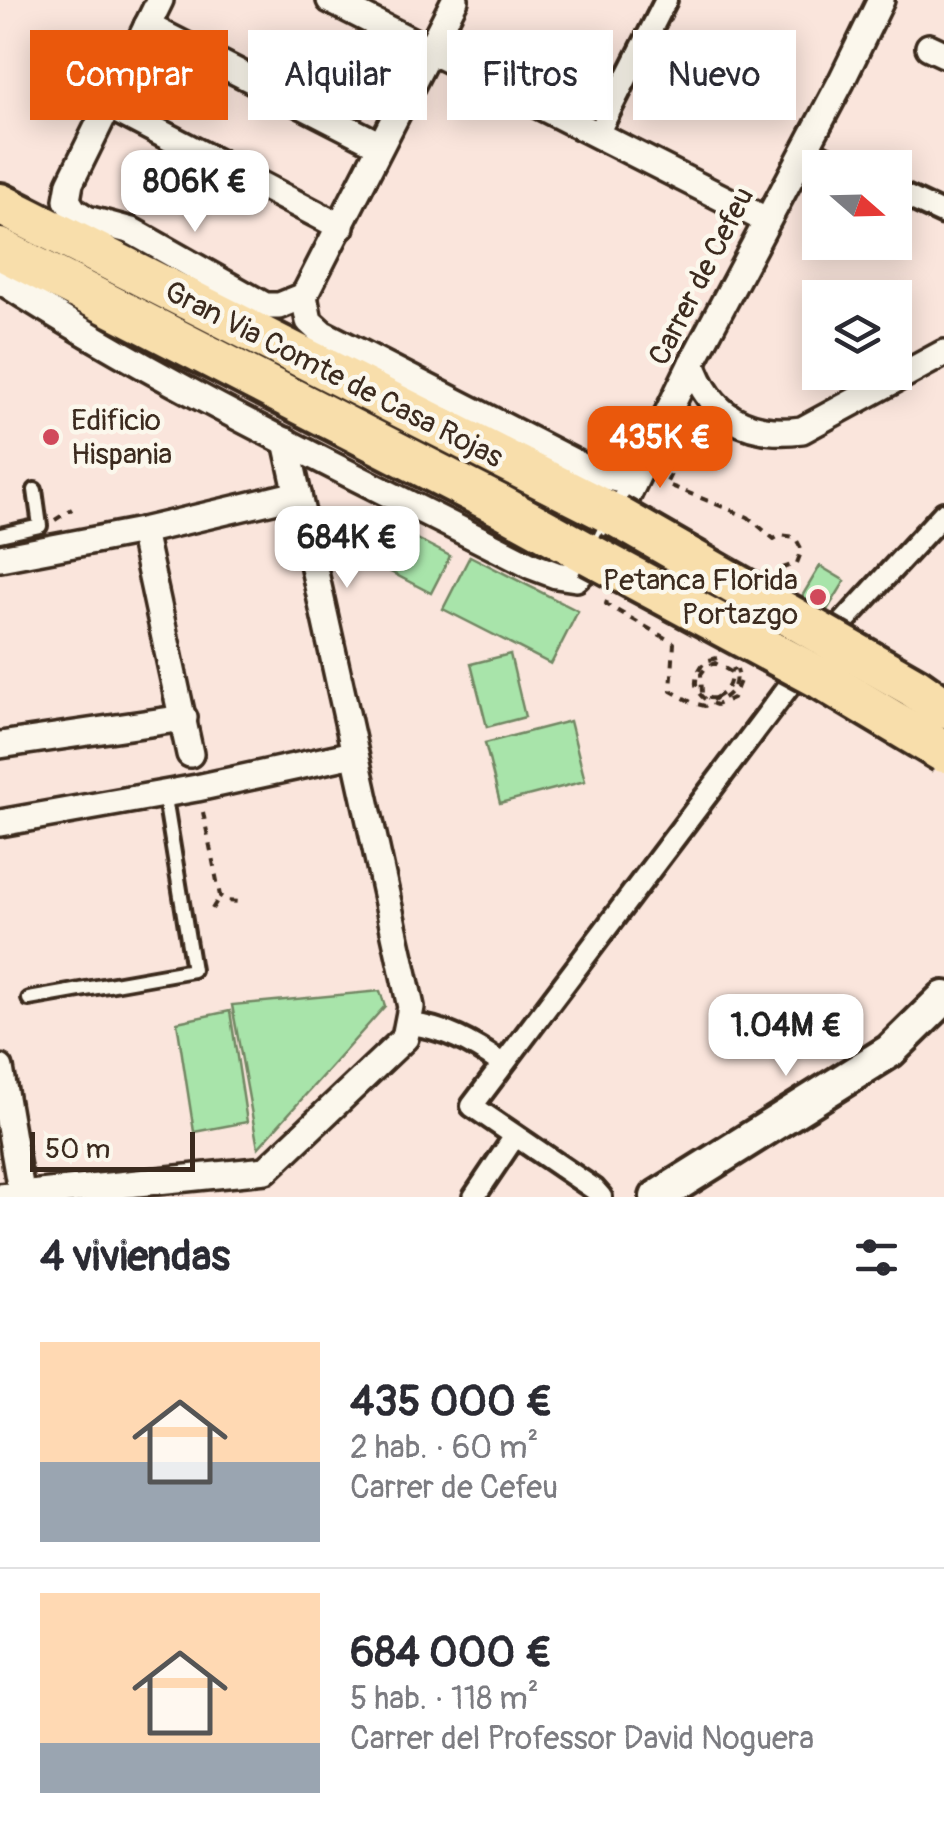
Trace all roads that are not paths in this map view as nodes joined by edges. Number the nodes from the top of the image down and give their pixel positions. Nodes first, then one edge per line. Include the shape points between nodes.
1 (160, 0) edge
2 (330, 0) edge
3 (455, 0) edge
4 (666, 0) edge
5 (881, 0) edge
6 (147, 26) junction
7 (145, 30) edge
8 (430, 50) junction
9 (101, 120) edge
10 (137, 120) edge
11 (597, 136) junction
12 (380, 145) junction
13 (804, 148) junction
14 (808, 150) edge
15 (912, 199) edge
16 (0, 204) edge
17 (944, 214) edge
18 (766, 220) junction
19 (341, 227) junction
20 (0, 250) edge
21 (0, 280) edge
22 (304, 296) junction
23 (944, 353) edge
24 (692, 363) junction
25 (286, 441) junction
26 (636, 477) junction
27 (35, 490) dead end
28 (298, 494) junction
29 (944, 513) edge
30 (142, 531) junction
31 (0, 535) edge
32 (0, 558) edge
33 (582, 566) junction
34 (773, 629) dead end
35 (815, 653) junction
36 (944, 708) edge
37 (184, 718) junction
38 (0, 746) edge
39 (944, 752) edge
40 (190, 754) joint
41 (354, 754) junction
42 (164, 792) junction
43 (200, 800) junction
44 (0, 824) edge
45 (944, 998) edge
46 (29, 999) dead end
47 (410, 1024) junction
48 (501, 1063) junction
49 (0, 1068) edge
50 (515, 1136) junction
51 (14, 1196) edge
52 (474, 1197) edge
53 (601, 1197) edge
54 (657, 1197) edge

1 - 6 street
2 - 8 street
3 - 8 street
4 - 11 street
5 - 13 street, Carrer de Cefeu
6 - 7 street
6 - 12 street
8 - 11 street
8 - 12 street
9 - 22 street, Gran Via Comte de Casa Rojas via 70,183 74,211 132,231 265,306
10 - 19 street
11 - 18 street
12 - 19 street
13 - 14 street
13 - 18 street, Carrer de Cefeu
15 - 17 street
16 - 36 main road, Gran Via Comte de Casa Rojas, bridge via 616,516
18 - 24 street, Carrer de Cefeu
19 - 22 street
20 - 33 main road, Gran Via Comte de Casa Rojas via 501,506
21 - 25 street
22 - 26 street, Gran Via Comte de Casa Rojas via 309,321 322,333 596,474
23 - 24 street via 802,430 781,432 734,421 708,399
24 - 26 street, Carrer de Cefeu
25 - 28 street
25 - 33 street via 532,566 556,575
26 - 33 street, Carrer de Cefeu via 605,542 592,563
27 - 31 lane via 40,526
28 - 30 street
28 - 41 street
29 - 35 street
30 - 32 street
30 - 37 street
33 - 39 main road, Gran Via Comte de Casa Rojas, bridge via 822,680
34 - 35 street
35 - 48 street
37 - 38 street
37 - 40 street
40 - 43 street
41 - 43 street
41 - 47 street via 412,1007
42 - 43 street
42 - 44 street
42 - 46 lane via 193,970
45 - 54 street via 890,1050
47 - 48 street via 441,1030
47 - 51 street via 405,1038 266,1170
48 - 50 street via 472,1106
49 - 51 street
50 - 52 street
50 - 53 street

